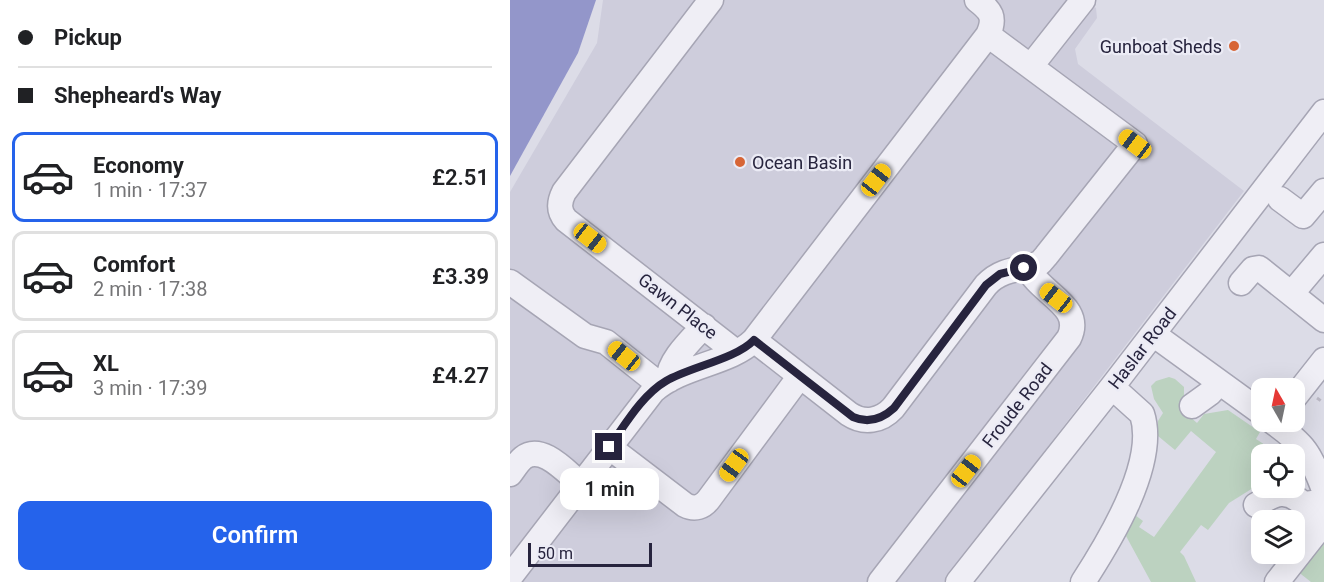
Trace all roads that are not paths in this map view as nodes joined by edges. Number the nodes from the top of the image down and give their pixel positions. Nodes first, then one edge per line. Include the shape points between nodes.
1 (711, 0) edge
2 (977, 0) edge
3 (1083, 0) edge
4 (988, 35) junction
5 (1031, 66) junction
6 (1324, 112) edge
7 (1324, 191) edge
8 (1280, 200) dead end
9 (1324, 255) edge
10 (1028, 267) junction
11 (510, 282) edge
12 (1242, 283) dead end
13 (1292, 293) junction
14 (1324, 320) edge
15 (704, 326) junction
16 (1153, 334) junction
17 (745, 346) junction
18 (1324, 360) edge
19 (800, 376) junction
20 (664, 382) junction
21 (1219, 383) junction
22 (1112, 387) junction
23 (1307, 400) edge
24 (1251, 405) edge
25 (1192, 406) dead end
26 (1286, 432) edge
27 (609, 447) junction
28 (1319, 460) edge
29 (510, 474) edge
30 (581, 484) junction
31 (1320, 497) edge
32 (1256, 505) dead end
33 (510, 577) edge
34 (880, 582) edge
35 (958, 582) edge
36 (1083, 582) edge
37 (1277, 582) edge

1 - 15 street, Gawn Place via 564,192 560,207 566,220
2 - 4 street via 992,14
3 - 5 street
4 - 5 street
4 - 17 street
5 - 10 street via 1142,150 1040,263
6 - 16 street, Haslar Road
7 - 8 street via 1298,222
9 - 13 street
10 - 19 street, Gawn Place via 1000,274 986,285 894,408 883,417 858,419
10 - 34 street, Froude Road via 1036,282 1069,311 1073,327 1067,342
11 - 20 street via 585,336 606,342
12 - 13 street via 1257,267
13 - 14 street
15 - 17 street, Gawn Place
15 - 20 street via 673,363
16 - 21 street
16 - 22 street, Haslar Road
17 - 19 street, Gawn Place
17 - 20 street
18 - 23 street
19 - 27 street via 701,506 686,505
20 - 27 street via 642,403
21 - 24 street
21 - 25 street
22 - 35 street, Haslar Road
22 - 36 street via 1142,414 1145,447 1119,522
26 - 28 street
27 - 30 street
28 - 31 street
29 - 30 street via 525,456 538,454
30 - 33 street
31 - 32 street via 1305,504 1282,494
31 - 37 street via 1314,535

